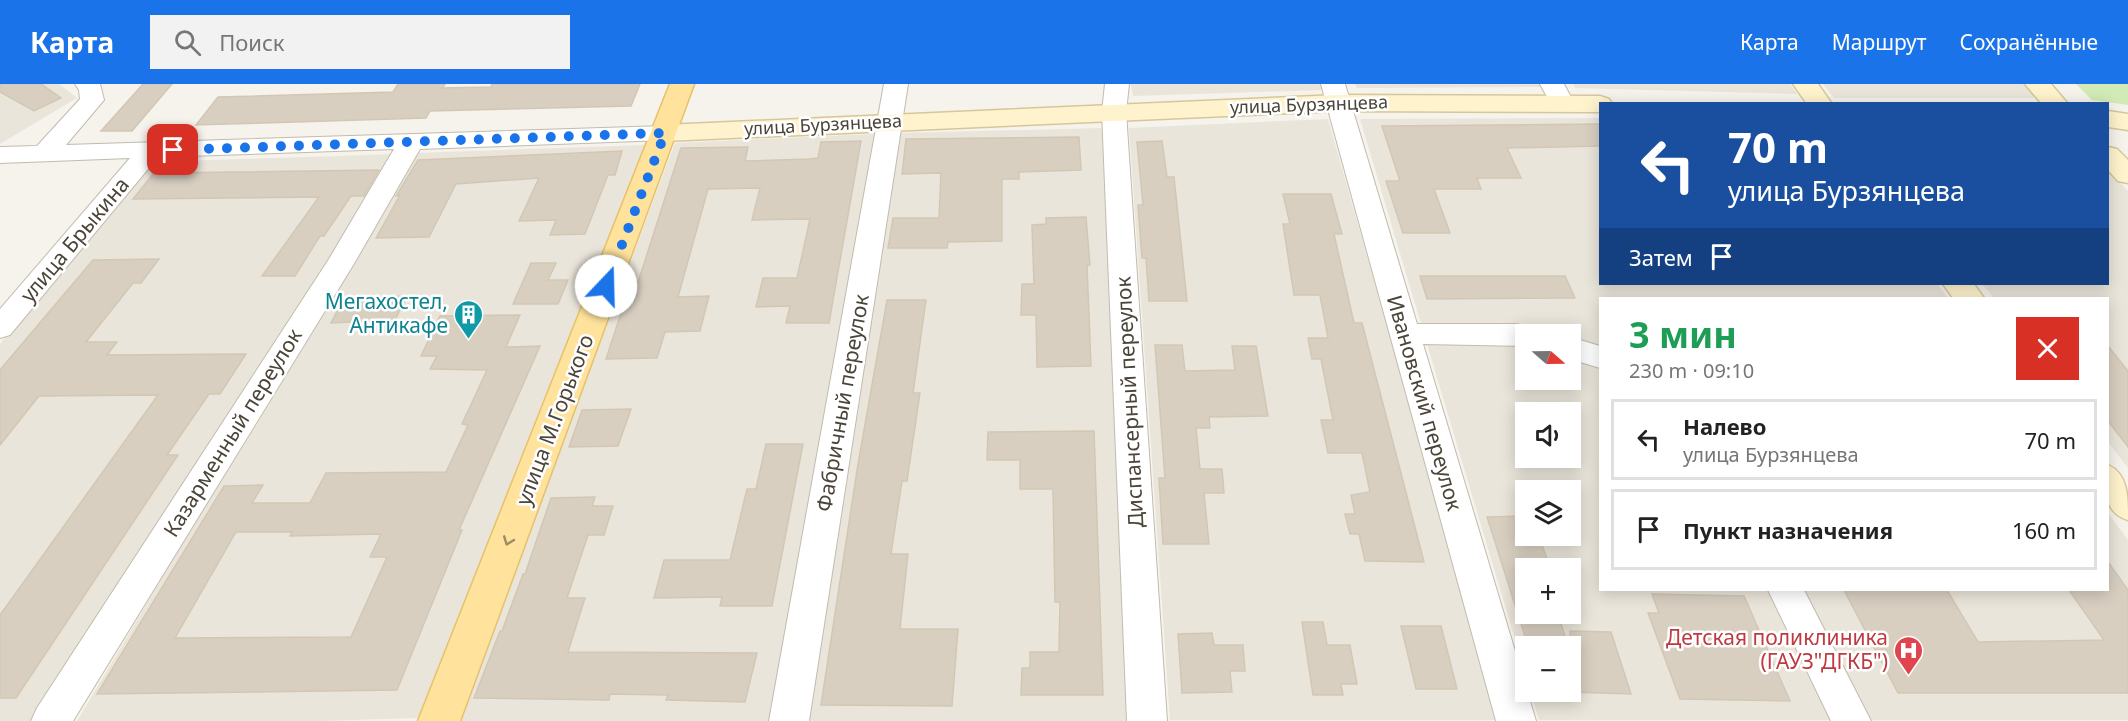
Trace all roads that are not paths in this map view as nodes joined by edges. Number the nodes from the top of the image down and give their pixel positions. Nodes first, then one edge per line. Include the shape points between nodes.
1 (87, 84) edge
2 (682, 84) edge
3 (896, 84) edge
4 (1805, 84) edge
5 (2037, 84) edge
6 (1336, 93) edge
7 (1557, 94) edge
8 (1116, 98) edge
9 (1818, 102) edge
10 (2054, 102) edge
11 (1599, 104) edge
12 (2109, 119) edge
13 (890, 122) junction
14 (2128, 122) edge
15 (665, 133) junction
16 (411, 142) junction
17 (150, 151) junction
18 (46, 152) junction
19 (0, 155) edge
20 (2109, 156) edge
21 (2128, 175) edge
22 (1959, 285) edge
23 (1968, 297) edge
24 (0, 328) edge
25 (1403, 334) junction
26 (1515, 334) edge
27 (1581, 351) edge
28 (1599, 357) edge
29 (2109, 480) edge
30 (2128, 506) edge
31 (1786, 591) edge
32 (51, 721) edge
33 (439, 721) edge
34 (789, 721) edge
35 (1147, 721) edge
36 (1516, 721) edge
37 (1851, 721) edge

1 - 18 street via 92,100
2 - 15 main road, улица М.Горького
3 - 13 street, Фабричный переулок
4 - 9 street
5 - 10 street
6 - 7 street, улица Бурзянцева
6 - 8 street, улица Бурзянцева
6 - 25 street, Ивановский переулок
7 - 11 street, улица Бурзянцева
8 - 13 street, улица Бурзянцева
8 - 35 street, Диспансерный переулок
12 - 14 street
13 - 15 street, улица Бурзянцева
13 - 34 street, Фабричный переулок
15 - 16 street, улица Бурзянцева
15 -> 33 main road, улица М.Горького
16 - 17 street, улица Бурзянцева
16 - 32 street, Казарменный переулок via 341,262
17 - 18 street, улица Бурзянцева
17 - 24 street, улица Брыкина
18 - 19 street, улица Бурзянцева
20 - 21 street
22 - 23 street
25 - 26 street
25 - 36 street, Ивановский переулок
27 - 28 street
29 - 30 street
31 - 37 street

